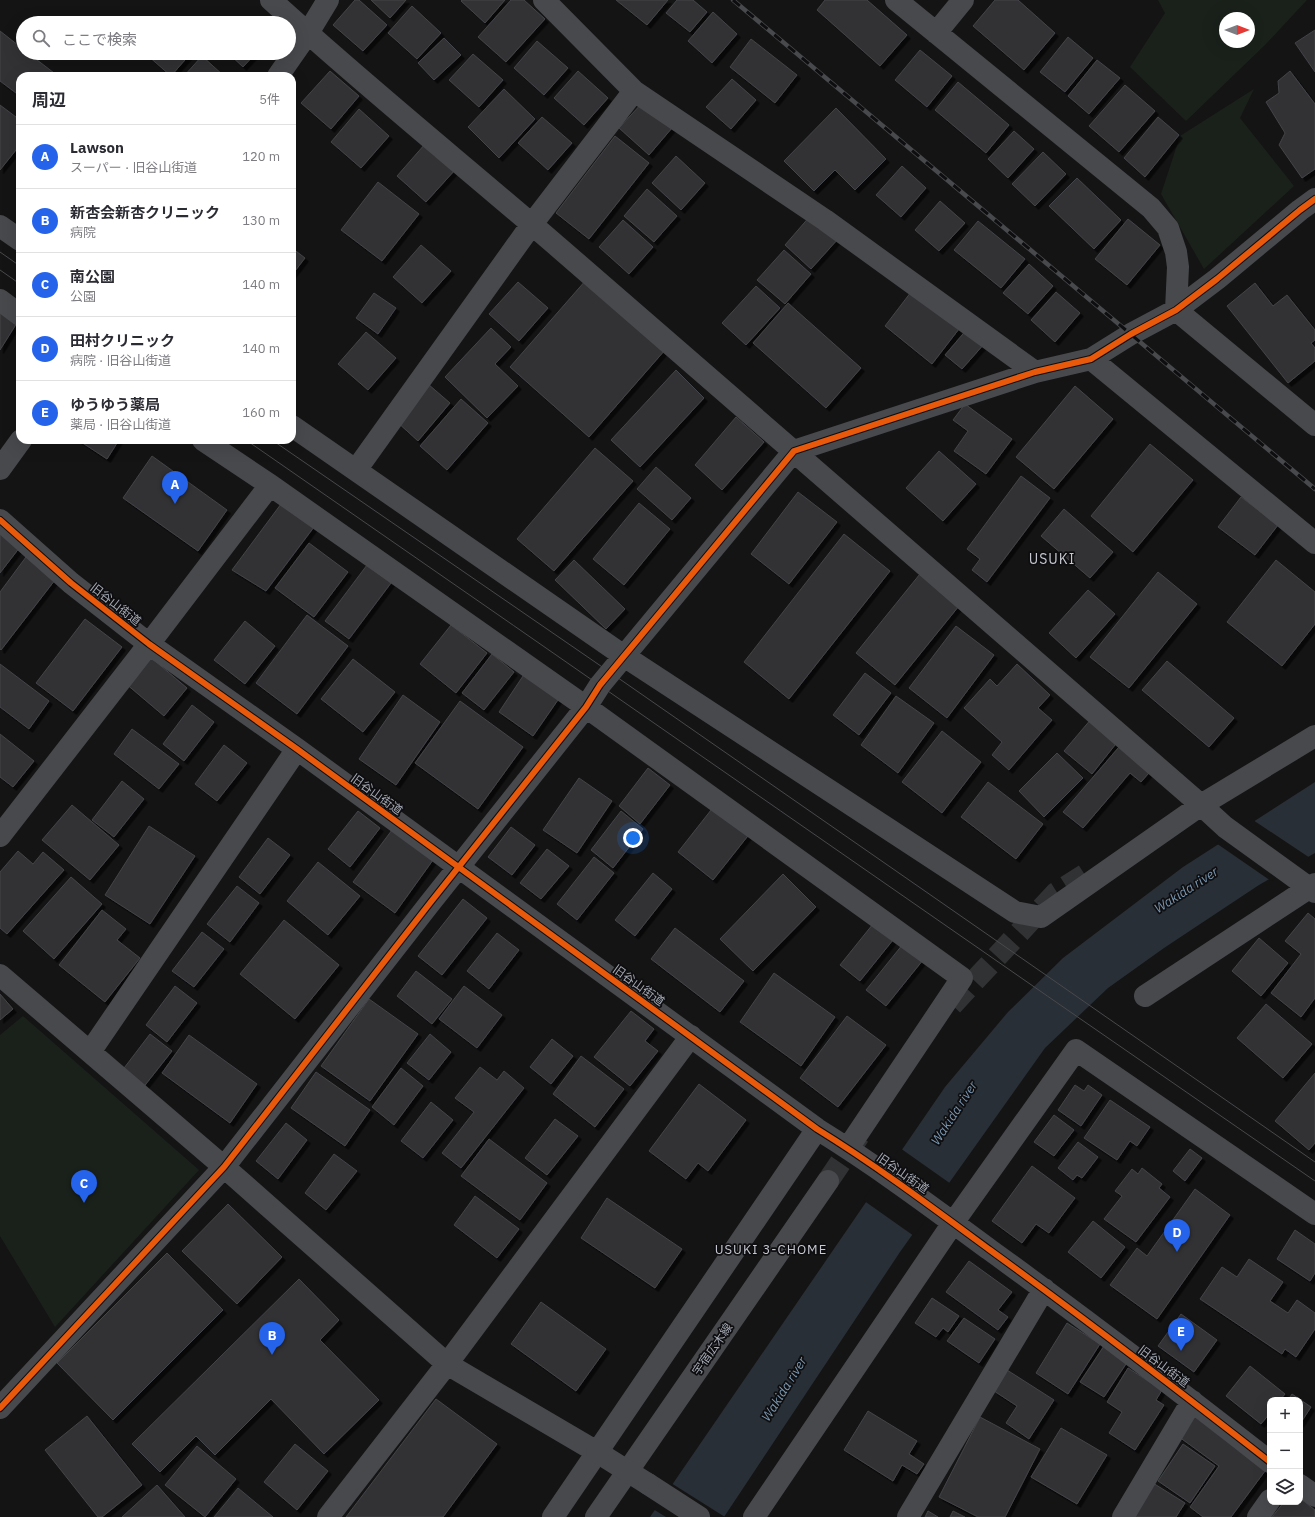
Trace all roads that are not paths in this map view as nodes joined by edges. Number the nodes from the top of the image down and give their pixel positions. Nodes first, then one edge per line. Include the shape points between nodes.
1 (271, 0) edge
2 (328, 0) edge
3 (544, 0) edge
4 (896, 0) edge
5 (963, 0) edge
6 (289, 16) edge
7 (296, 22) edge
8 (308, 33) junction
9 (936, 33) junction
10 (296, 50) edge
11 (289, 60) edge
12 (281, 72) edge
13 (634, 91) junction
14 (1315, 199) edge
15 (532, 224) junction
16 (0, 226) edge
17 (16, 237) edge
18 (0, 300) edge
19 (1176, 310) junction
20 (16, 312) edge
21 (1091, 359) junction
22 (1035, 372) junction
23 (1315, 424) edge
24 (296, 429) edge
25 (18, 444) edge
26 (209, 444) edge
27 (794, 451) junction
28 (0, 469) edge
29 (356, 470) junction
30 (270, 485) junction
31 (0, 520) edge
32 (1315, 543) edge
33 (149, 644) junction
34 (624, 656) junction
35 (586, 707) junction
36 (1315, 736) edge
37 (297, 749) junction
38 (1201, 805) junction
39 (0, 836) edge
40 (458, 868) junction
41 (1313, 888) edge
42 (0, 975) edge
43 (1145, 996) dead end
44 (692, 1036) junction
45 (90, 1052) junction
46 (817, 1129) junction
47 (848, 1148) junction
48 (224, 1167) junction
49 (828, 1181) tunnel mouth
50 (1315, 1214) edge
51 (945, 1217) junction
52 (1044, 1290) junction
53 (447, 1364) junction
54 (1192, 1401) junction
55 (0, 1408) edge
56 (597, 1452) junction
57 (1267, 1460) edge
58 (1303, 1487) edge
59 (1315, 1496) edge
60 (1267, 1504) edge
61 (328, 1517) edge
62 (553, 1517) edge
63 (596, 1517) edge
64 (699, 1517) edge
65 (754, 1517) edge
66 (908, 1517) edge
67 (1123, 1517) edge
68 (1258, 1517) edge

1 - 6 street
2 - 8 street
3 - 13 street
4 - 9 street
5 - 9 street
7 - 8 street
8 - 10 street
8 - 15 street
9 - 19 street via 1151,208 1168,228 1176,252
11 - 12 street
13 - 15 street
13 - 22 street via 824,220
14 - 19 street
15 - 27 street
15 - 29 street
16 - 17 street
18 - 20 street
19 - 21 street
19 - 23 street
21 - 22 street
21 - 32 street
22 - 27 street
24 - 29 street
25 - 28 street
26 - 30 street
27 - 34 street
27 - 38 street
29 - 34 street
30 - 33 street
30 - 35 street
31 - 33 street, 旧谷山街道 via 71,583
33 - 37 street, 旧谷山街道
33 - 39 street
34 - 35 street
34 - 38 street via 1015,912 1041,917
35 - 40 street
35 - 47 street via 962,978
36 - 38 street
37 - 40 street, 旧谷山街道
37 - 45 street
38 - 41 street via 1225,827
40 - 44 street, 旧谷山街道
40 - 48 street
41 - 43 street
42 - 45 street
44 - 46 street, 旧谷山街道
44 - 53 street
45 - 48 street
46 - 47 street, 旧谷山街道
46 - 56 street
47 - 51 street, 旧谷山街道
48 - 53 street
48 - 55 street
49 - 63 street, 宇宿広木線
50 - 51 street via 1076,1050
51 - 52 street, 旧谷山街道
51 - 65 street
52 - 54 street, 旧谷山街道
52 - 66 street
53 - 56 street
53 - 61 street
54 - 57 street, 旧谷山街道
54 - 67 street
56 - 62 street
56 - 64 street, bridge
58 - 59 street
60 - 68 street

